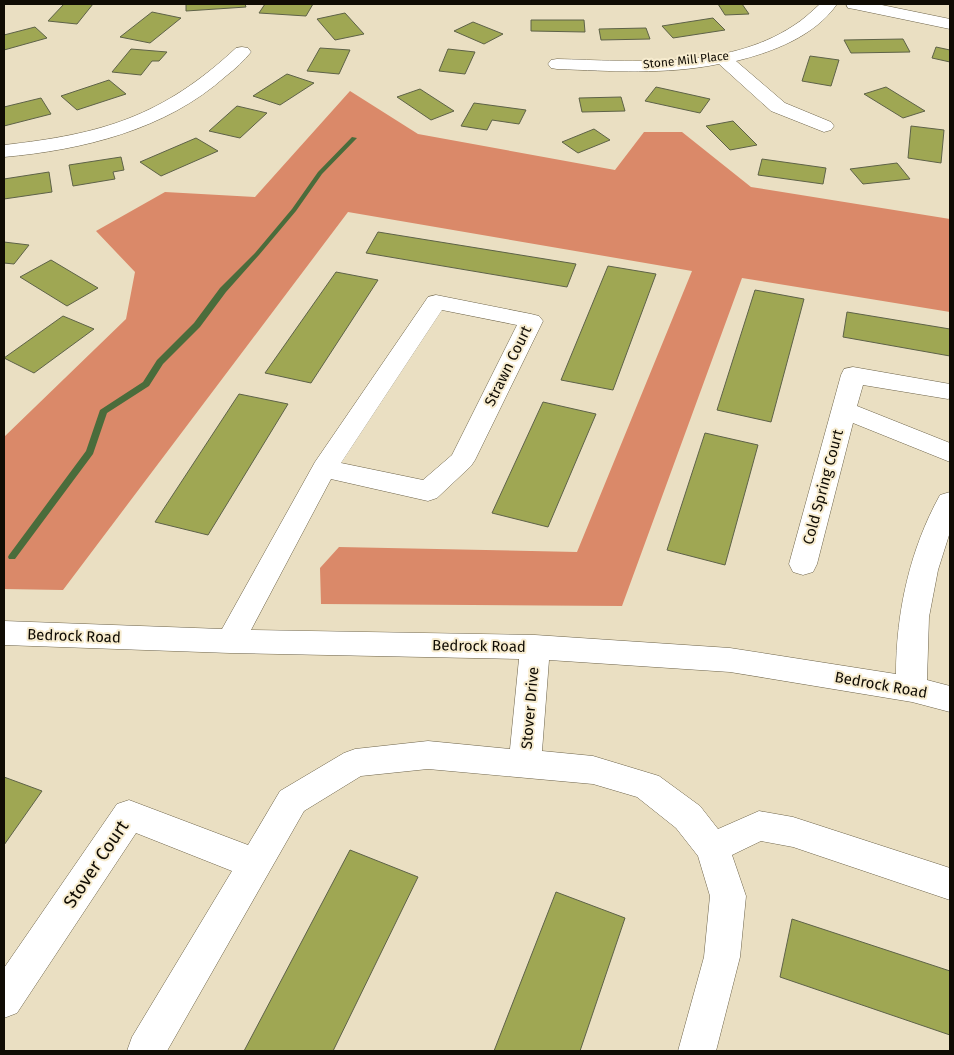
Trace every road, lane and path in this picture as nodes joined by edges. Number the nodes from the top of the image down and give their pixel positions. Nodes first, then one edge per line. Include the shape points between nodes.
1 (829, 4) edge
2 (854, 4) edge
3 (950, 24) edge
4 (242, 52) dead end
5 (724, 59) junction
6 (558, 64) dead end
7 (824, 126) dead end
8 (4, 151) edge
9 (948, 391) dead end
10 (844, 410) junction
11 (950, 453) edge
12 (324, 468) junction
13 (950, 502) edge
14 (803, 564) dead end
15 (4, 633) edge
16 (230, 642) junction
17 (535, 647) junction
18 (912, 689) junction
19 (950, 700) edge
20 (525, 763) junction
21 (713, 848) junction
22 (255, 864) junction
23 (950, 884) edge
24 (4, 1000) edge
25 (146, 1051) edge
26 (696, 1051) edge

1 - 5 street, Stone Mill Place via 793,34
2 - 3 street
4 - 8 street via 196,92 136,123 89,138
5 - 6 street, Stone Mill Place via 660,64
5 - 7 street via 778,106
9 - 10 street, Cold Spring Court via 853,375
10 - 11 street, Cold Spring Court
10 - 14 street, Cold Spring Court
12 - 12 street, Strawn Court via 428,491 462,460 531,321 436,302
12 - 16 street, Strawn Court
13 - 18 street via 923,568 911,657
15 - 16 street, Bedrock Road
16 - 17 street, Bedrock Road
17 - 18 street, Bedrock Road via 730,660
17 - 20 street, Stover Drive
18 - 19 street, Bedrock Road
20 - 21 street, Stover Drive via 593,770 647,786 688,816
20 - 22 street via 428,755 355,763 292,801
21 - 23 street via 759,826 793,832
21 - 26 street, Stover Drive via 728,896 722,957
22 - 24 street, Stover Court via 129,814
22 - 25 street

